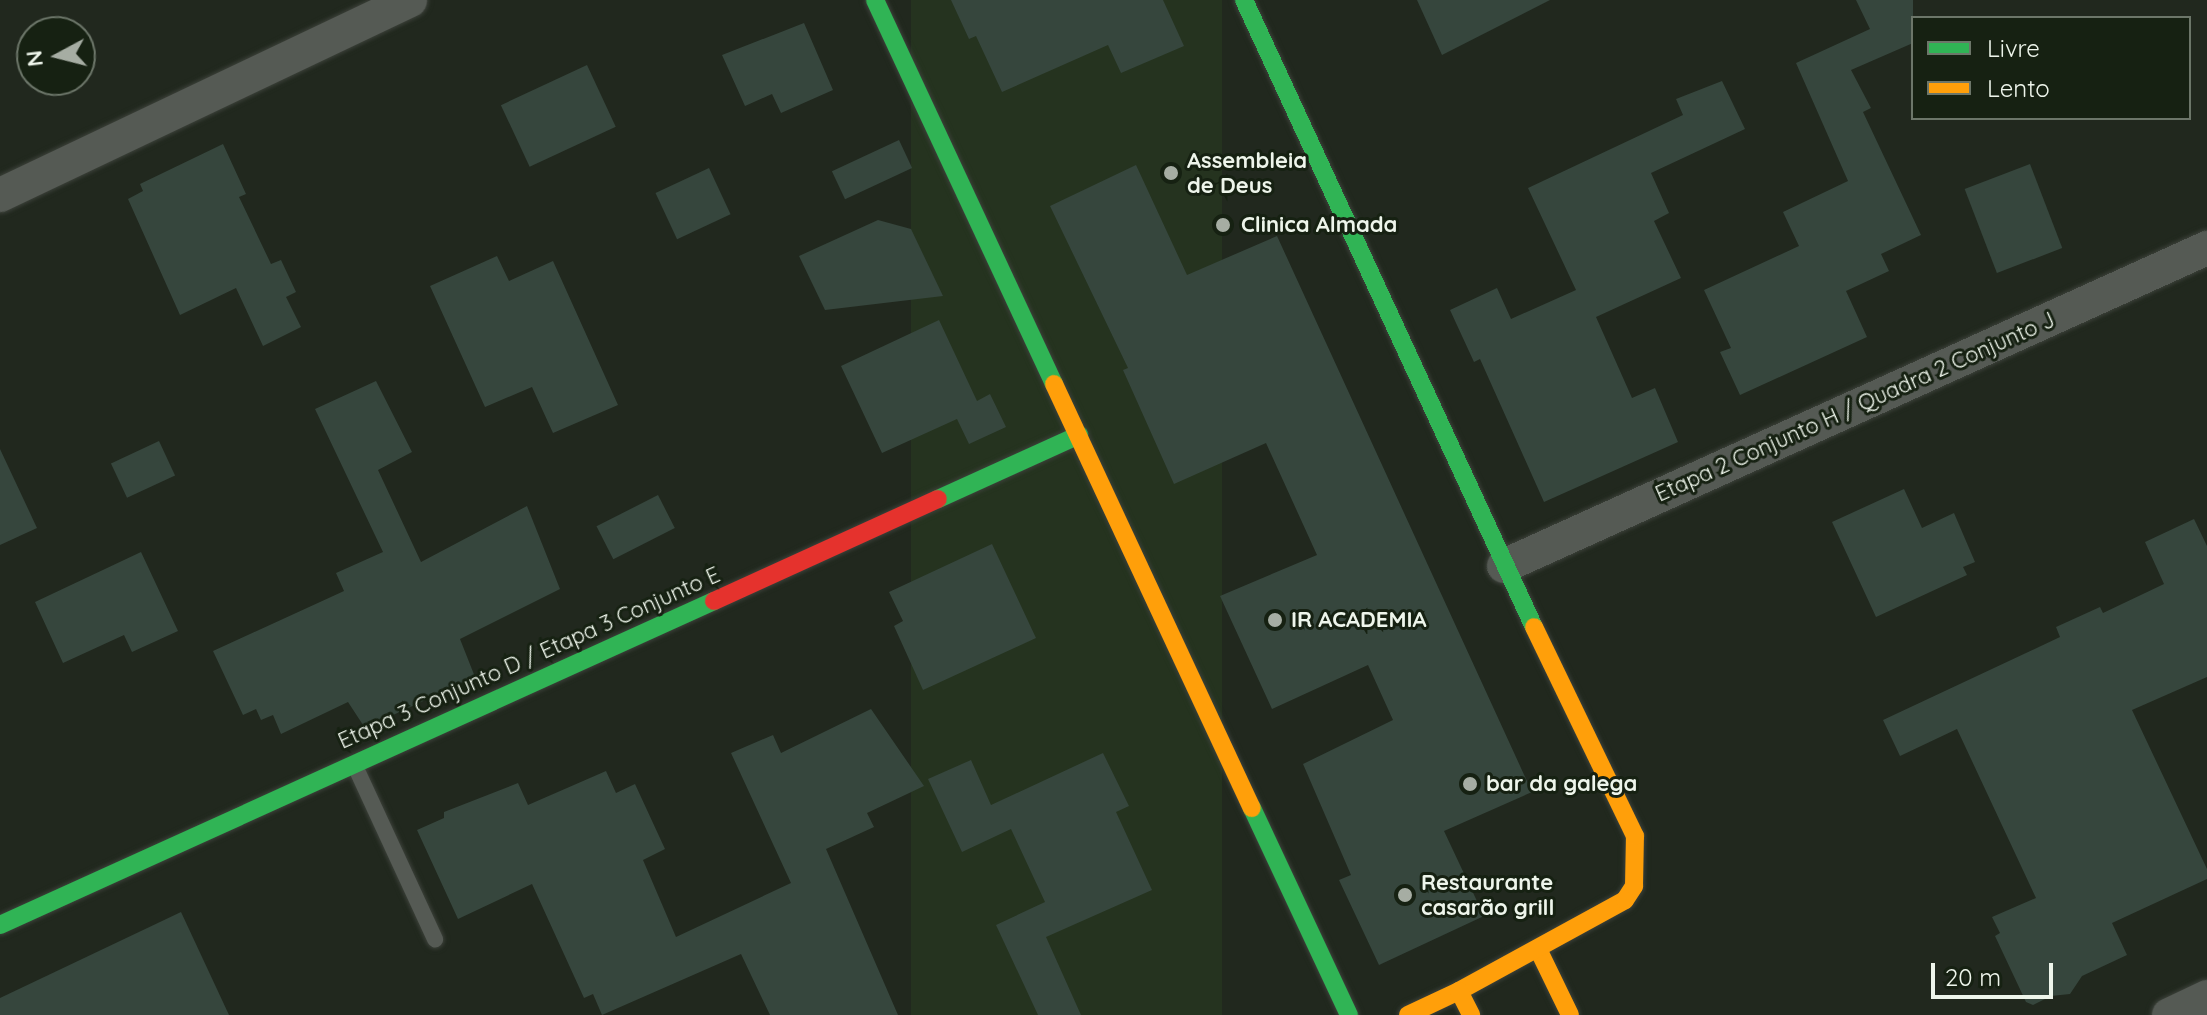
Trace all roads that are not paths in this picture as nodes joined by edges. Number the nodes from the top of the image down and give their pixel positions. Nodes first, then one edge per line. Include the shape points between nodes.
1 (410, 0) edge
2 (875, 0) edge
3 (1244, 0) edge
4 (0, 195) edge
5 (2207, 248) edge
6 (1079, 435) junction
7 (1504, 566) junction
8 (354, 764) junction
9 (0, 925) edge
10 (435, 939) dead end
11 (1538, 949) junction
12 (1459, 991) junction
13 (2207, 997) edge
14 (1349, 1015) edge
15 (1408, 1015) edge
16 (1471, 1015) edge
17 (1570, 1015) edge
18 (2169, 1015) edge

1 - 4 street
2 - 6 street
3 - 7 street
5 - 7 street, Etapa 2 Conjunto H / Quadra 2 Conjunto J
6 - 8 street, Etapa 3 Conjunto D / Etapa 3 Conjunto E
6 - 14 street
7 - 11 street via 1635,836 1634,886 1625,900
8 - 9 street, Etapa 3 Conjunto D / Etapa 3 Conjunto E
8 - 10 lane
11 - 12 street
11 - 17 street
12 - 15 street
12 - 16 street
13 - 18 street

